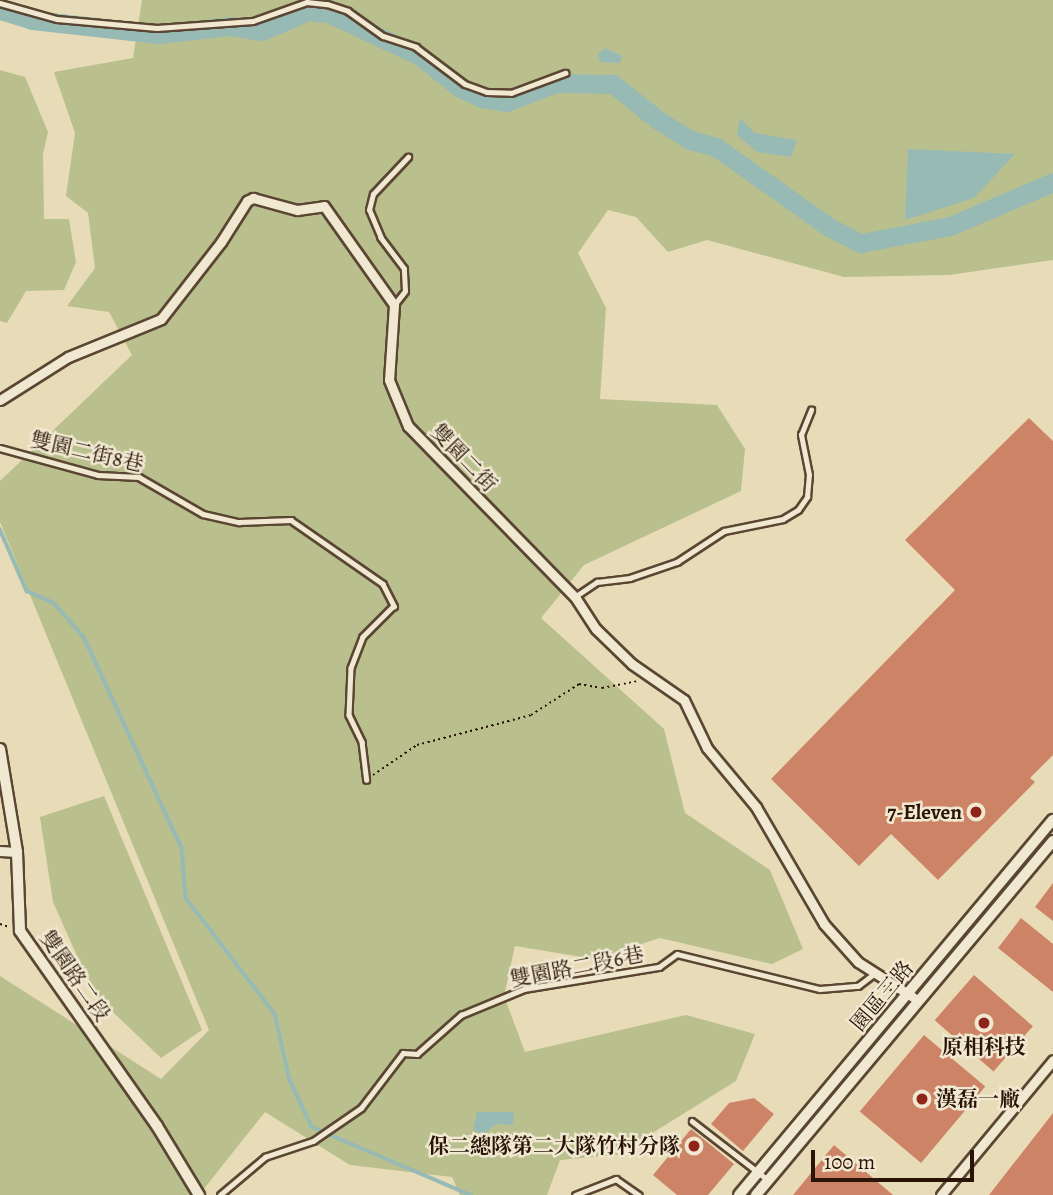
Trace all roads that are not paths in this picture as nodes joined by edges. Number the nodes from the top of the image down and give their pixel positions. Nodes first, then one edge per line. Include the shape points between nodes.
1 (0, 3) edge
2 (565, 74) dead end
3 (408, 157) dead end
4 (394, 305) junction
5 (0, 400) edge
6 (811, 410) dead end
7 (0, 448) edge
8 (575, 597) junction
9 (0, 749) edge
10 (367, 780) road end
11 (1053, 820) edge
12 (1053, 841) edge
13 (0, 851) edge
14 (17, 852) junction
15 (874, 973) junction
16 (909, 993) junction
17 (918, 1001) junction
18 (1053, 1060) edge
19 (692, 1121) dead end
20 (758, 1172) junction
21 (769, 1180) junction
22 (199, 1195) edge
23 (220, 1195) edge
24 (575, 1195) edge
25 (639, 1195) edge
26 (739, 1195) edge
27 (756, 1195) edge
28 (941, 1195) edge

1 - 2 lane via 57,19 157,28 253,21 307,2 327,4 348,11 383,36 416,47 465,84 487,92 511,93
3 - 4 lane via 373,194 369,210 381,238 404,269 405,291
4 - 5 street via 324,206 277,208 253,198 241,205 221,242 160,319 68,357
4 - 8 street, 雙園二街 via 389,380 408,426
6 - 8 lane via 801,435 809,475 807,497 798,510 783,519 724,531 677,562 630,579 597,582
7 - 10 lane, 雙園二街8巷 via 98,475 139,477 203,513 239,522 291,520 383,584 394,606 363,637 351,668 349,715 362,742
8 - 15 street, 雙園二街 via 596,629 684,700 707,748 756,807 824,924
9 - 14 street, 雙園路二段
11 - 16 street, 園區三路
12 - 17 street, 園區三路
13 - 14 street
14 - 22 street, 雙園路二段 via 20,931 163,1135
15 - 16 street, 雙園二街
15 - 23 lane, 雙園路二段6巷 via 858,986 820,989 677,954 659,967 524,989 461,1015 417,1054 403,1053 361,1108 317,1137 265,1157
16 - 17 street, 雙園二街
16 - 20 street, 園區三路
17 - 21 street, 園區三路
18 - 28 street
19 - 20 lane
20 - 21 lane
20 - 26 street, 園區三路
21 - 27 street, 園區三路
24 - 25 lane via 616,1178

